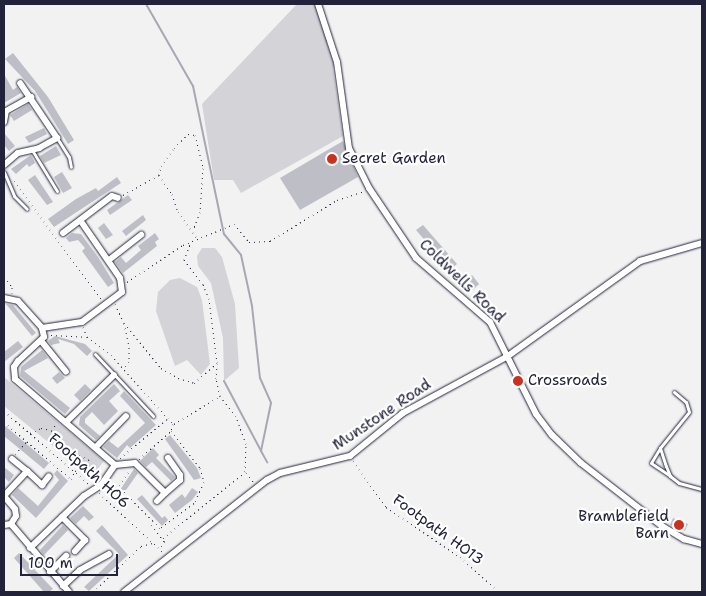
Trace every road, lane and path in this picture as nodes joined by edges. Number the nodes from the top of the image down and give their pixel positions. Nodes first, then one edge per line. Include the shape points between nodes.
1 (318, 4) edge
2 (20, 84) dead end
3 (31, 97) junction
4 (4, 122) edge
5 (57, 138) junction
6 (31, 150) junction
7 (4, 165) edge
8 (70, 167) dead end
9 (4, 172) edge
10 (160, 175) junction
11 (369, 188) junction
12 (57, 191) dead end
13 (118, 198) joint
14 (27, 209) dead end
15 (80, 220) junction
16 (193, 230) junction
17 (222, 230) dead end
18 (63, 233) dead end
19 (141, 235) dead end
20 (197, 239) dead end
21 (192, 241) dead end
22 (702, 243) edge
23 (109, 260) junction
24 (4, 277) edge
25 (4, 298) edge
26 (12, 298) junction
27 (113, 301) junction
28 (82, 322) junction
29 (124, 323) junction
30 (42, 328) junction
31 (87, 337) junction
32 (43, 339) junction
33 (95, 354) dead end
34 (508, 356) junction
35 (217, 363) junction
36 (122, 369) junction
37 (66, 372) dead end
38 (114, 375) junction
39 (674, 392) dead end
40 (220, 396) junction
41 (4, 411) edge
42 (126, 416) dead end
43 (154, 416) dead end
44 (167, 419) junction
45 (63, 420) junction
46 (4, 422) edge
47 (173, 424) junction
48 (51, 430) junction
49 (171, 431) junction
50 (30, 433) junction
51 (27, 441) junction
52 (96, 447) junction
53 (660, 448) junction
54 (350, 456) junction
55 (168, 458) dead end
56 (12, 459) joint
57 (135, 463) junction
58 (114, 464) junction
59 (27, 471) junction
60 (75, 471) junction
61 (245, 472) junction
62 (49, 476) dead end
63 (670, 476) junction
64 (258, 488) junction
65 (94, 489) junction
66 (702, 490) edge
67 (166, 493) junction
68 (4, 496) edge
69 (157, 500) dead end
70 (62, 517) junction
71 (153, 520) junction
72 (11, 524) junction
73 (4, 525) edge
74 (163, 538) junction
75 (153, 544) junction
76 (702, 544) edge
77 (30, 548) junction
78 (74, 551) dead end
79 (109, 554) dead end
80 (66, 556) dead end
81 (50, 572) junction
82 (63, 586) junction
83 (69, 592) edge
84 (93, 592) edge
85 (124, 592) edge
86 (499, 592) edge

1 - 11 street, Coldwells Road via 337,62 349,148
2 - 3 street
3 - 4 street via 6,112
3 - 5 street
5 - 6 street
5 - 8 lane via 69,157
6 - 7 street via 18,153
6 - 12 lane
9 - 14 lane via 14,196
10 - 13 path
10 - 16 path via 178,212
10 - 16 path via 161,166 174,148 188,134 195,135 203,168 200,212
11 - 17 path via 359,195 337,200 270,241 249,242 238,226
11 - 34 street, Coldwells Road via 416,258 490,322
13 - 15 street via 112,196
15 - 18 street
15 - 23 street
16 - 20 path
19 - 23 street
21 - 35 path via 184,260 204,284 209,299
22 - 34 street, Munstone Road via 640,261
23 - 27 street via 122,285 122,292
24 - 26 path via 12,287
25 - 26 street
26 - 30 street
27 - 28 street
27 - 29 path
28 - 30 street
28 - 31 path
29 - 35 path via 161,368 178,378 194,383
29 - 36 path via 129,362
30 - 32 street
31 - 32 path via 58,333
31 - 36 path via 111,355
32 - 37 street
32 - 45 street via 18,361 14,373 19,382
33 - 38 lane
34 - 54 street, Munstone Road via 403,413
34 - 76 street, Coldwells Road via 536,414 552,435 606,483 662,526 684,539
35 - 40 path via 216,380
36 - 44 path
38 - 43 lane
38 - 45 street
39 - 53 lane via 686,402 689,412
40 - 47 path
40 - 61 path via 236,416 246,444
41 - 50 path, Footpath HO6
42 - 52 street
44 - 47 path
44 - 58 path
45 - 48 path
45 - 52 street
46 - 51 path
47 - 49 path
48 - 50 path via 41,428
48 - 60 path via 64,447 89,460 88,466
49 - 57 path
49 - 71 path via 200,468 204,482 194,503 164,529
50 - 60 path, Footpath HO6
51 - 56 path
51 - 60 path via 70,479
52 - 58 street
53 - 63 lane
53 - 63 lane via 651,463
54 - 64 street, Munstone Road via 280,473
54 - 86 path, Footpath HO13 via 386,507 460,557
55 - 67 street via 180,480
56 - 59 street
57 - 58 street
57 - 67 street
57 - 71 path via 119,485
58 - 65 street
59 - 62 street via 42,485
59 - 68 street
60 - 65 path, Footpath HO6
61 - 64 path
61 - 74 path
63 - 66 lane via 679,483
64 - 85 street, Munstone Road
65 - 70 street
65 - 75 path, Footpath HO6
67 - 69 street
68 - 72 street via 15,509
70 - 77 street
70 - 78 street via 85,540
71 - 74 path via 151,526
72 - 73 street
72 - 77 street
74 - 75 path, Footpath HO6 via 159,548
75 - 84 path via 141,546
77 - 81 street
79 - 82 street via 80,570
80 - 81 street
81 - 82 street
82 - 83 street

